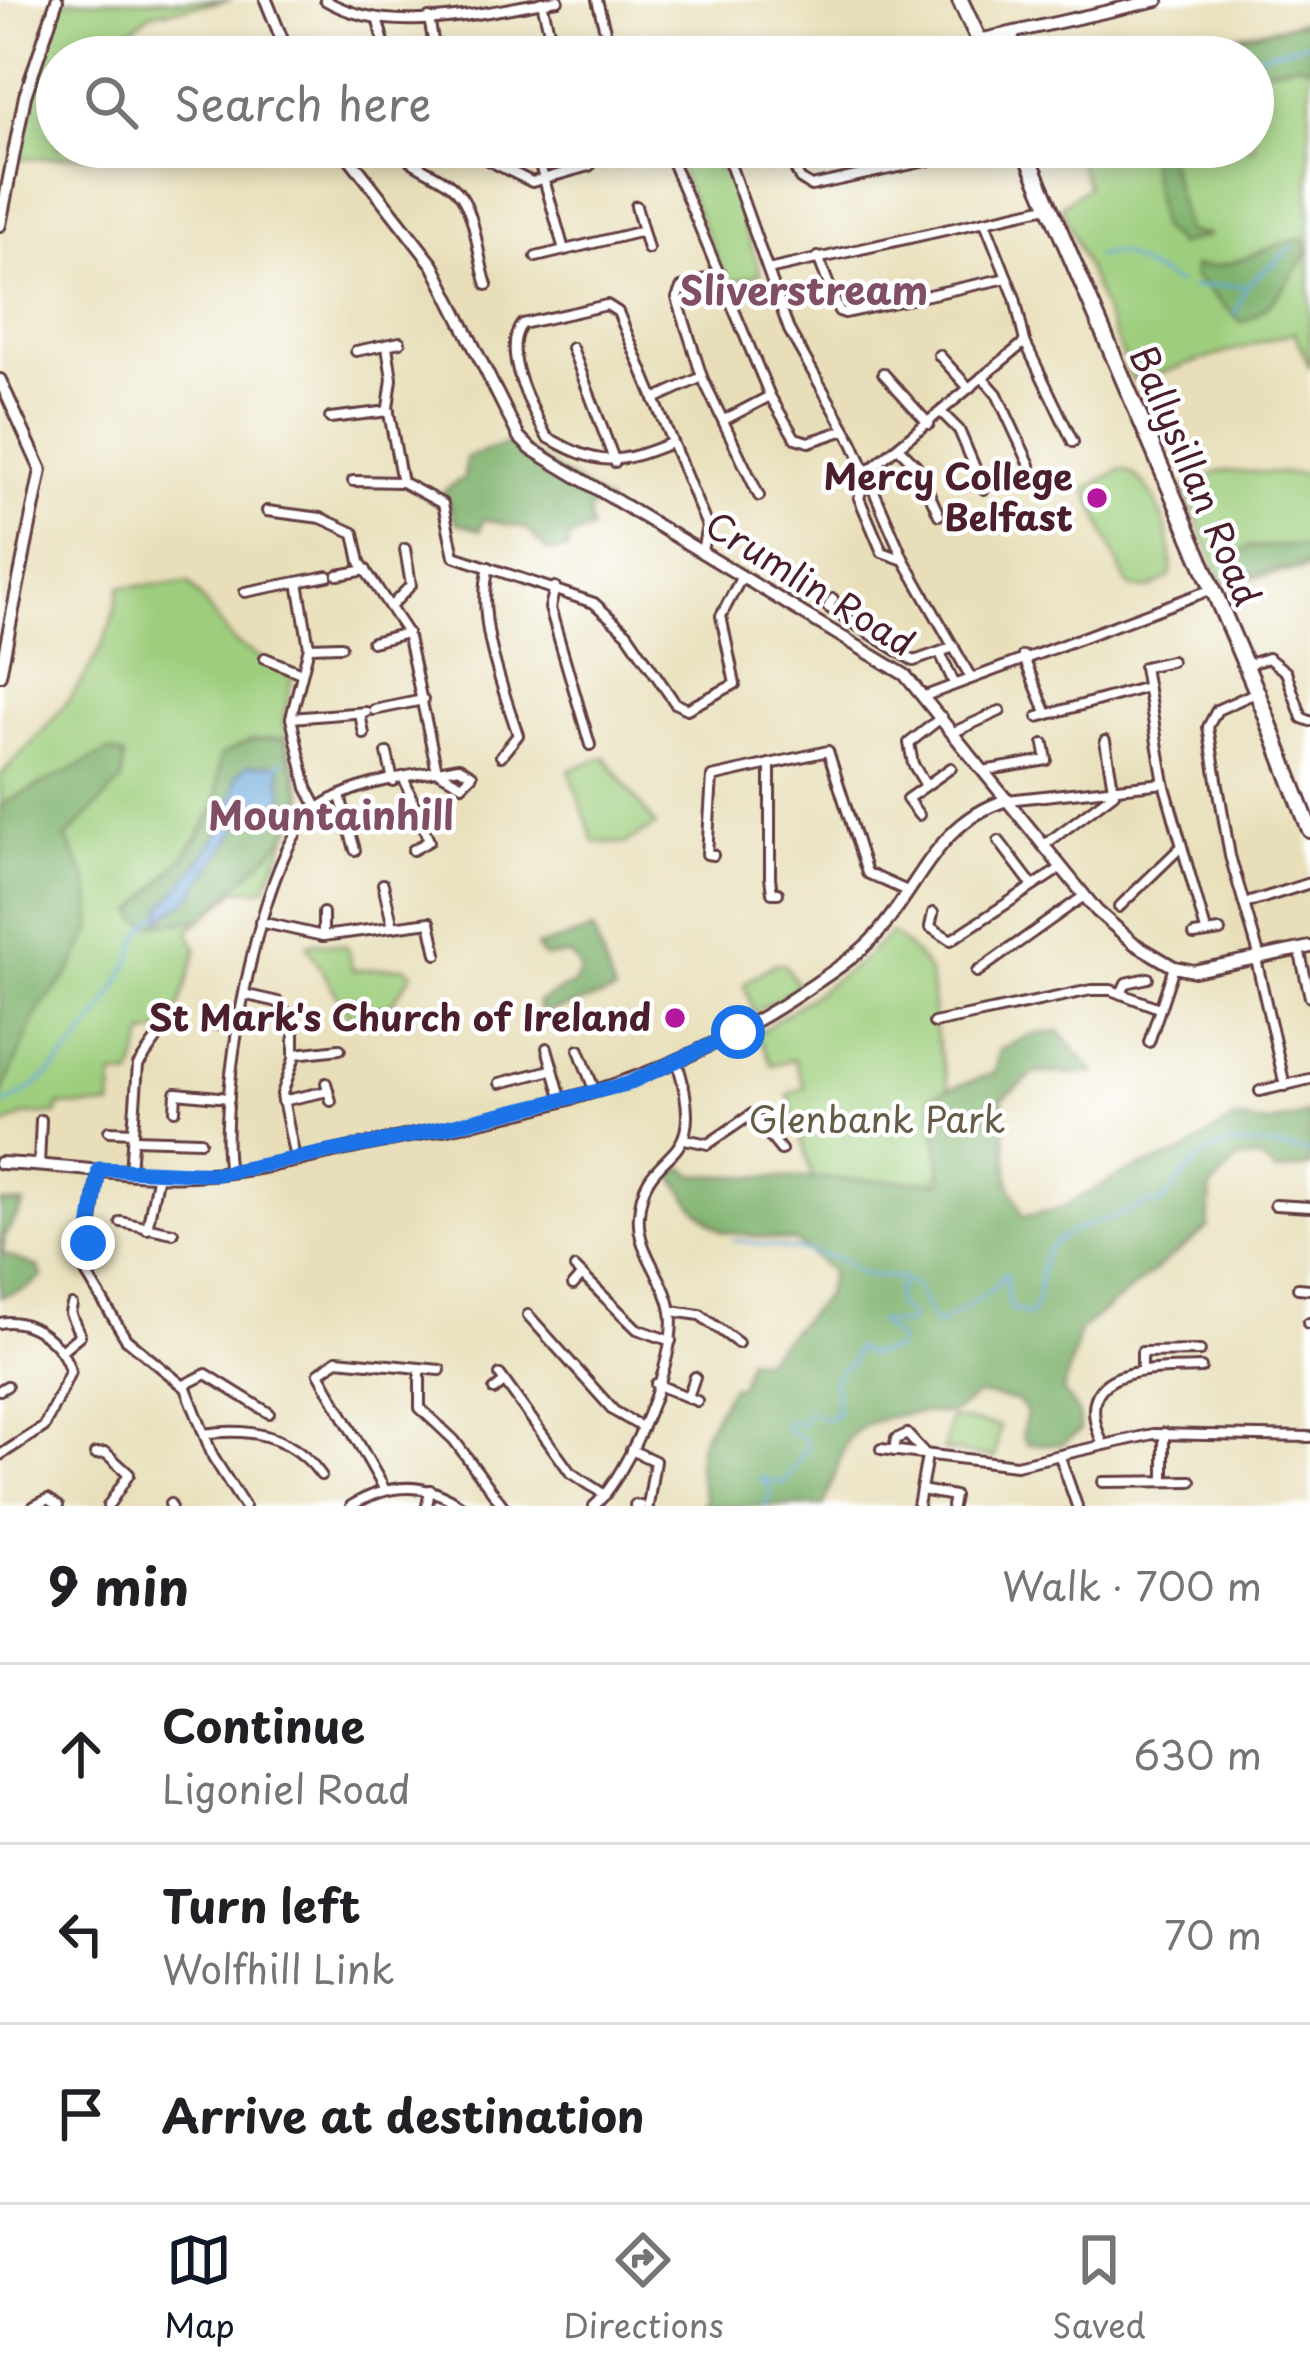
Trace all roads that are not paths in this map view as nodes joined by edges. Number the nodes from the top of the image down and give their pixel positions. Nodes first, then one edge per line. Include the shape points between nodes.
1 (57, 0) edge
2 (266, 0) edge
3 (326, 0) edge
4 (558, 0) edge
5 (597, 0) edge
6 (960, 0) edge
7 (1158, 0) edge
8 (542, 2) edge
9 (377, 18) junction
10 (429, 18) junction
11 (1026, 30) junction
12 (45, 36) edge
13 (281, 36) edge
14 (382, 36) edge
15 (432, 36) edge
16 (550, 36) edge
17 (606, 36) edge
18 (978, 36) edge
19 (998, 36) edge
20 (1014, 36) edge
21 (36, 63) edge
22 (357, 168) edge
23 (424, 168) edge
24 (499, 168) edge
25 (540, 168) edge
26 (582, 168) edge
27 (675, 168) edge
28 (732, 168) edge
29 (795, 168) edge
30 (894, 168) edge
31 (1033, 168) edge
32 (543, 178) junction
33 (636, 206) dead end
34 (1048, 206) junction
35 (985, 222) junction
36 (0, 225) edge
37 (643, 231) junction
38 (648, 249) dead end
39 (564, 250) junction
40 (536, 256) dead end
41 (818, 257) junction
42 (768, 270) junction
43 (721, 273) junction
44 (1006, 278) junction
45 (487, 285) dead end
46 (400, 342) dead end
47 (1025, 342) junction
48 (387, 346) junction
49 (572, 348) dead end
50 (356, 351) dead end
51 (939, 355) dead end
52 (883, 373) dead end
53 (702, 376) junction
54 (982, 376) junction
55 (0, 380) edge
56 (969, 388) junction
57 (770, 396) junction
58 (654, 399) junction
59 (389, 411) junction
60 (942, 412) junction
61 (330, 418) dead end
62 (724, 420) junction
63 (929, 424) junction
64 (845, 430) junction
65 (1073, 442) dead end
66 (671, 443) junction
67 (900, 449) junction
68 (616, 464) junction
69 (1030, 465) dead end
70 (867, 472) junction
71 (353, 481) dead end
72 (402, 482) junction
73 (984, 489) dead end
74 (759, 496) dead end
75 (267, 511) dead end
76 (939, 515) dead end
77 (405, 549) dead end
78 (702, 551) junction
79 (904, 560) junction
80 (489, 567) junction
81 (366, 570) junction
82 (742, 575) junction
83 (298, 582) junction
84 (555, 586) junction
85 (1210, 590) junction
86 (245, 592) dead end
87 (833, 599) dead end
88 (393, 604) junction
89 (407, 633) junction
90 (372, 642) dead end
91 (309, 646) junction
92 (341, 646) dead end
93 (954, 647) junction
94 (941, 655) junction
95 (1023, 656) junction
96 (265, 658) dead end
97 (1171, 661) dead end
98 (1245, 665) junction
99 (301, 674) junction
100 (0, 675) edge
101 (970, 676) junction
102 (954, 682) junction
103 (1147, 687) junction
104 (1257, 692) junction
105 (925, 696) junction
106 (423, 700) junction
107 (1000, 711) dead end
108 (367, 712) junction
109 (942, 717) junction
110 (291, 718) junction
111 (1310, 721) edge
112 (954, 732) junction
113 (364, 734) dead end
114 (1105, 741) dead end
115 (1044, 744) dead end
116 (590, 745) dead end
117 (387, 753) dead end
118 (501, 756) dead end
119 (770, 764) junction
120 (951, 768) dead end
121 (983, 771) junction
122 (398, 780) junction
123 (1164, 783) junction
124 (926, 784) junction
125 (1114, 788) junction
126 (340, 796) junction
127 (1007, 800) junction
128 (318, 809) junction
129 (919, 814) dead end
130 (1310, 830) edge
131 (999, 841) dead end
132 (1043, 845) junction
133 (1181, 847) junction
134 (355, 850) dead end
135 (413, 850) dead end
136 (713, 855) dead end
137 (1061, 868) junction
138 (1310, 883) edge
139 (383, 884) dead end
140 (1033, 886) junction
141 (907, 891) junction
142 (778, 893) dead end
143 (1084, 896) junction
144 (1244, 904) junction
145 (1119, 907) dead end
146 (323, 913) dead end
147 (933, 914) dead end
148 (260, 922) junction
149 (393, 927) junction
150 (1206, 931) junction
151 (1220, 931) dead end
152 (1194, 935) dead end
153 (323, 936) junction
154 (1304, 948) edge
155 (436, 954) dead end
156 (1258, 958) junction
157 (1174, 967) junction
158 (977, 972) dead end
159 (1146, 982) dead end
160 (247, 994) junction
161 (1121, 994) junction
162 (1310, 997) edge
163 (1159, 1008) junction
164 (934, 1023) dead end
165 (208, 1024) dead end
166 (242, 1026) junction
167 (156, 1040) dead end
168 (1149, 1042) dead end
169 (547, 1048) dead end
170 (340, 1049) dead end
171 (579, 1050) dead end
172 (295, 1054) junction
173 (678, 1065) junction
174 (551, 1070) junction
175 (1310, 1079) edge
176 (500, 1083) dead end
177 (1285, 1086) junction
178 (1260, 1091) dead end
179 (328, 1092) dead end
180 (595, 1093) junction
181 (229, 1098) junction
182 (282, 1101) junction
183 (562, 1102) junction
184 (175, 1110) dead end
185 (41, 1120) dead end
186 (109, 1131) dead end
187 (133, 1135) junction
188 (686, 1139) junction
189 (200, 1141) dead end
190 (781, 1150) dead end
191 (295, 1159) junction
192 (0, 1163) edge
193 (39, 1166) junction
194 (99, 1169) junction
195 (130, 1171) junction
196 (229, 1172) junction
197 (158, 1173) junction
198 (1275, 1205) dead end
199 (1310, 1207) edge
200 (121, 1222) dead end
201 (147, 1229) junction
202 (173, 1233) dead end
203 (573, 1285) dead end
204 (1298, 1288) dead end
205 (1310, 1289) edge
206 (72, 1306) dead end
207 (671, 1312) junction
208 (530, 1322) dead end
209 (0, 1323) edge
210 (671, 1341) junction
211 (738, 1345) dead end
212 (62, 1350) junction
213 (1200, 1351) dead end
214 (1201, 1368) dead end
215 (420, 1370) junction
216 (440, 1370) dead end
217 (1142, 1370) junction
218 (695, 1377) dead end
219 (656, 1384) junction
220 (184, 1385) junction
221 (494, 1390) dead end
222 (268, 1413) dead end
223 (640, 1426) junction
224 (204, 1433) junction
225 (1164, 1433) junction
226 (1310, 1437) edge
227 (1102, 1443) junction
228 (881, 1449) dead end
229 (632, 1450) junction
230 (894, 1450) junction
231 (95, 1454) dead end
232 (0, 1455) edge
233 (927, 1456) junction
234 (1060, 1457) junction
235 (304, 1478) dead end
236 (1163, 1481) junction
237 (1191, 1481) dead end
238 (1102, 1482) dead end
239 (385, 1490) junction
240 (430, 1490) junction
241 (921, 1490) junction
242 (605, 1495) junction
243 (34, 1506) edge
244 (58, 1506) edge
245 (108, 1506) edge
246 (244, 1506) edge
247 (351, 1506) edge
248 (427, 1506) edge
249 (461, 1506) edge
250 (503, 1506) edge
251 (594, 1506) edge
252 (641, 1506) edge
253 (918, 1506) edge
254 (952, 1506) edge
255 (1077, 1506) edge

1 - 12 main road
2 - 13 main road
3 - 9 street
4 - 8 street
5 - 17 street
6 - 18 highway
7 - 11 main road
8 - 10 street
8 - 16 street
9 - 10 street
9 - 14 street
10 - 15 street
11 - 19 main road
11 - 20 main road
21 - 36 main road
22 - 78 main road, Crumlin Road via 433,265 520,437
23 - 45 street via 464,201
24 - 32 street via 521,180
25 - 32 street
26 - 32 street
27 - 43 street
28 - 42 street
29 - 30 street via 811,186
31 - 34 highway, Ballysillan Road
32 - 39 street
33 - 37 street
34 - 35 street
34 - 85 highway, Ballysillan Road
35 - 41 street
35 - 44 street
37 - 38 street
37 - 39 street
39 - 40 street
41 - 42 street
41 - 44 street via 845,313
42 - 64 street via 789,330
43 - 53 street via 681,288 677,298
43 - 57 street
44 - 47 street
46 - 48 street
47 - 54 street
47 - 65 street
48 - 50 street
48 - 59 street
49 - 68 street
51 - 56 street
52 - 63 street
53 - 58 street
53 - 62 street
54 - 56 street
54 - 69 street
55 - 100 main road via 41,470
56 - 60 street
57 - 62 street
57 - 64 street via 801,441
58 - 66 street
58 - 68 street via 608,305 522,325 515,352 547,437
59 - 61 street
59 - 72 street
60 - 63 street
60 - 73 street via 959,430
62 - 74 street
63 - 67 street
64 - 70 street
66 - 68 street
66 - 78 street via 706,526
67 - 70 street
67 - 76 street
70 - 79 street
70 - 79 street via 860,498 882,552
71 - 72 street
72 - 80 street via 443,504 459,559
75 - 81 street via 350,529
77 - 88 street via 410,589
78 - 82 main road, Crumlin Road
79 - 93 street
80 - 84 street
80 - 118 street via 488,617 518,735
81 - 83 street
81 - 88 street
82 - 84 street via 721,616 735,684 687,709 610,616
82 - 105 main road, Crumlin Road via 864,646
83 - 86 street
83 - 91 street
84 - 116 street via 550,608
85 - 95 street
85 - 98 highway, Ballysillan Road
87 - 94 street via 828,607 914,662
88 - 89 street
89 - 90 street
89 - 106 street
91 - 92 street
91 - 99 street
93 - 94 street
93 - 101 street
94 - 102 street
95 - 101 street
95 - 103 street via 1043,715
96 - 99 street
97 - 103 street via 1144,668
98 - 104 highway, Ballysillan Road
98 - 111 street via 1268,658 1286,672
99 - 110 street
101 - 102 street
102 - 105 street
103 - 123 street
104 - 130 highway, Ballysillan Road
104 - 144 street via 1209,716 1212,768
105 - 109 main road, Crumlin Road
106 - 108 street
106 - 122 street via 437,771
107 - 112 street
108 - 110 street
108 - 113 street
109 - 112 main road, Crumlin Road
109 - 124 street via 909,743
110 - 128 street
112 - 121 main road, Crumlin Road
114 - 125 street
115 - 121 street via 1047,760
117 - 122 street
119 - 136 street via 711,782 706,854
119 - 141 street via 825,750 833,756 867,873
119 - 142 street via 770,878
120 - 124 street
121 - 127 main road, Crumlin Road
122 - 126 street
122 - 135 street via 429,841
123 - 125 street
123 - 133 street
124 - 129 street via 907,799
125 - 127 street
125 - 132 street
126 - 128 street
126 - 134 street
127 - 132 main road, Crumlin Road
127 - 141 main road via 946,836
128 - 148 street via 296,834
131 - 140 street
132 - 137 main road, Crumlin Road
133 - 145 street
133 - 150 street
137 - 140 street
137 - 143 main road, Crumlin Road
138 - 144 street
139 - 149 street
140 - 147 street via 952,945 930,927
141 - 173 main road via 858,952
143 - 157 main road, Crumlin Road via 1128,939
143 - 158 street
144 - 156 street
146 - 153 street
148 - 153 street
148 - 160 street
149 - 153 street
149 - 155 street via 430,922
150 - 151 street
150 - 152 street
154 - 156 main road
154 - 162 street
156 - 157 main road
156 - 177 street
157 - 163 street
159 - 161 street via 1126,983
160 - 166 street
160 - 172 street via 288,1010
161 - 163 street
161 - 164 street via 1091,990
163 - 168 street
165 - 166 street
166 - 181 street
167 - 187 street via 138,1065
169 - 174 street
170 - 172 street
171 - 180 street
172 - 182 street
173 - 180 main road
173 - 188 street
174 - 176 street
174 - 183 street
175 - 177 street
177 - 178 street
179 - 182 street
180 - 183 main road
181 - 184 street via 176,1093
181 - 196 street
182 - 191 street
183 - 191 main road
185 - 193 street
186 - 187 street
187 - 189 street
187 - 195 street
188 - 190 street via 708,1144 752,1114
188 - 207 street via 652,1176 638,1220
191 - 196 main road
192 - 193 main road
193 - 194 main road
194 - 195 main road
194 - 220 street via 85,1270 126,1339
195 - 197 main road
196 - 197 main road
197 - 201 street
198 - 199 street
200 - 201 street
201 - 202 street
203 - 210 street via 579,1272 637,1329
204 - 205 street
206 - 212 street via 80,1335
207 - 210 street
207 - 211 street via 700,1315
208 - 223 street via 614,1412
209 - 212 street via 25,1325
210 - 219 street
212 - 232 street via 70,1372 47,1422
213 - 217 street via 1142,1352
214 - 217 street
215 - 216 street
215 - 239 street via 338,1360 319,1373
215 - 250 street via 420,1408
217 - 227 street via 1114,1378 1098,1397
218 - 219 street via 692,1399
219 - 223 street
220 - 222 street via 206,1374
220 - 224 street
221 - 242 street via 502,1379 570,1472
223 - 229 street
224 - 235 street via 244,1430 302,1450 319,1472
224 - 246 street
225 - 226 street
225 - 227 street
225 - 236 street
227 - 234 street
228 - 230 street
229 - 242 street
229 - 252 street via 655,1462
230 - 233 street
230 - 233 street via 907,1434
231 - 245 street via 106,1453 129,1474
233 - 234 street via 993,1466
233 - 241 street
234 - 255 street
236 - 237 street
236 - 238 street
239 - 240 street
239 - 247 street
240 - 248 street
240 - 249 street
241 - 253 street
241 - 254 street via 954,1496
242 - 251 street
243 - 244 street via 49,1498

